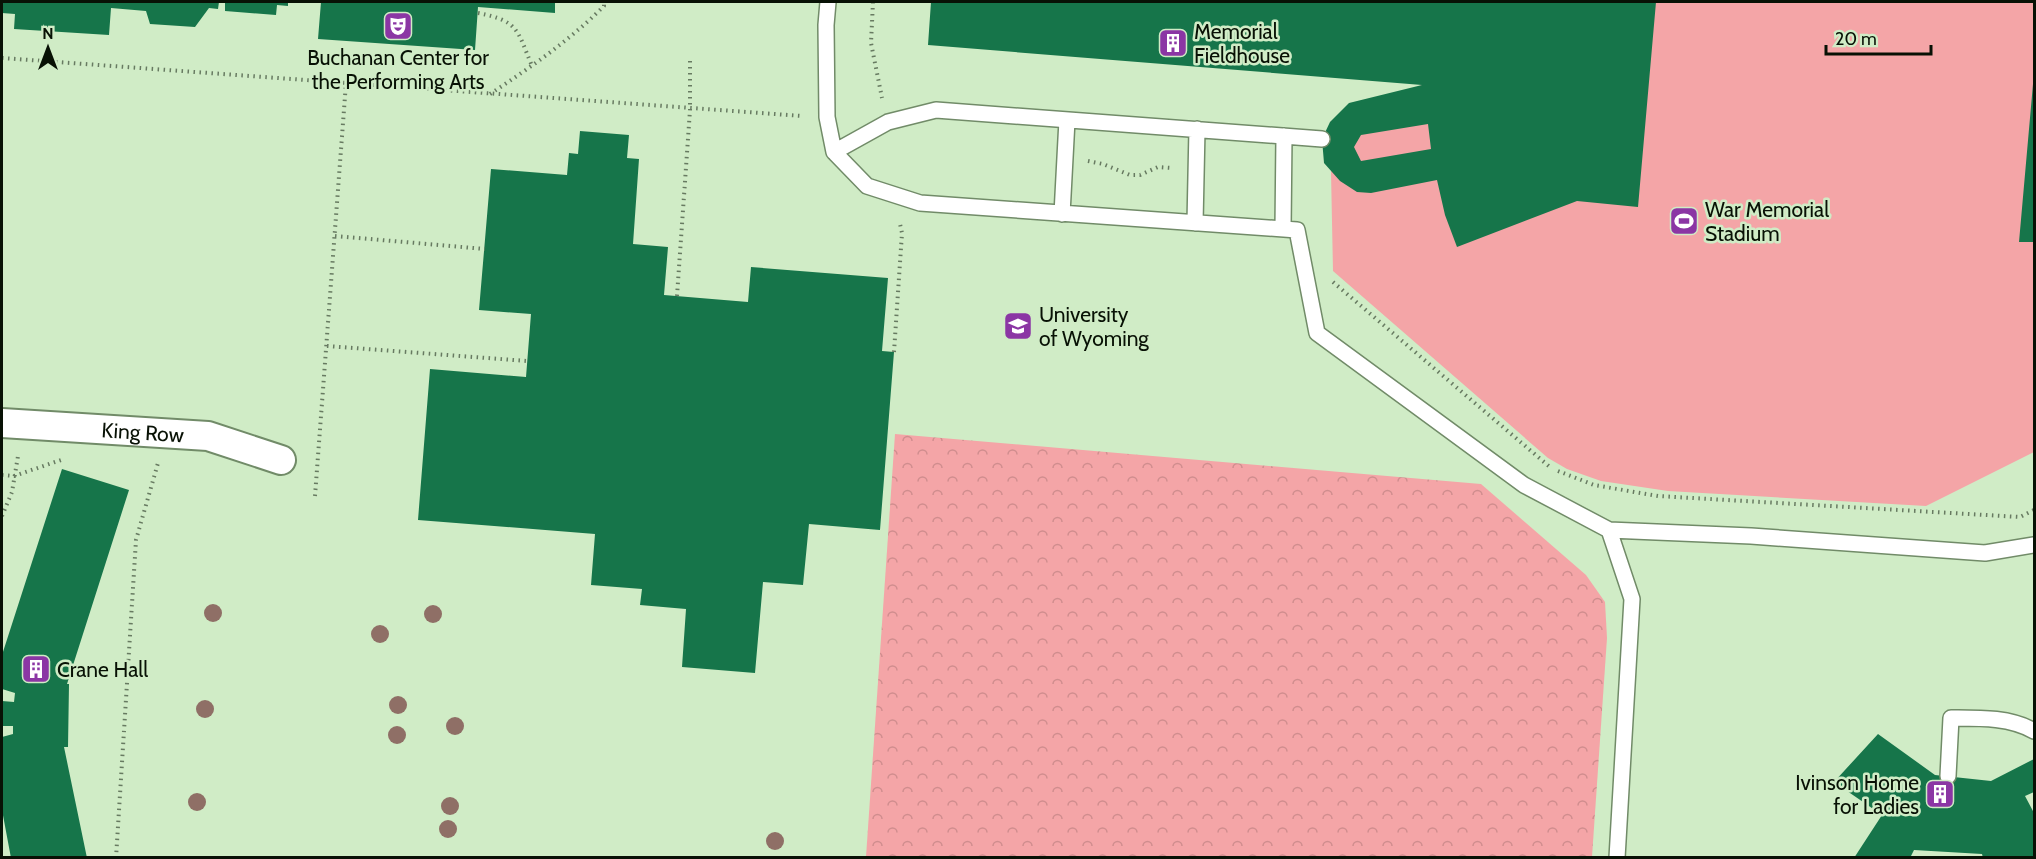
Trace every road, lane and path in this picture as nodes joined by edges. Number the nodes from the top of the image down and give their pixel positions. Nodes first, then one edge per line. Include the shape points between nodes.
1 (604, 2) edge
2 (828, 2) edge
3 (873, 2) edge
4 (478, 13) dead end
5 (2, 58) edge
6 (690, 58) dead end
7 (532, 66) junction
8 (346, 83) junction
9 (489, 94) junction
10 (690, 110) junction
11 (797, 116) junction
12 (827, 117) junction
13 (1067, 120) junction
14 (888, 122) junction
15 (800, 125) dead end
16 (1197, 129) junction
17 (1284, 136) junction
18 (1323, 139) dead end
19 (834, 152) junction
20 (1065, 160) junction
21 (1196, 170) junction
22 (1062, 214) junction
23 (899, 219) dead end
24 (1196, 223) junction
25 (1283, 229) junction
26 (335, 236) junction
27 (484, 249) dead end
28 (1302, 256) junction
29 (677, 296) dead end
30 (327, 346) junction
31 (894, 352) dead end
32 (527, 361) dead end
33 (12, 423) edge
34 (161, 454) dead end
35 (281, 460) dead end
36 (315, 496) dead end
37 (2034, 510) edge
38 (2, 516) edge
39 (1609, 530) junction
40 (2034, 545) edge
41 (2034, 731) edge
42 (1948, 776) dead end
43 (116, 858) edge
44 (1617, 858) edge

1 - 7 path via 579,31
2 - 12 lane
3 - 14 path via 871,43
4 - 7 path via 505,18 517,31
5 - 8 path
6 - 10 path
7 - 9 path
8 - 9 path
8 - 26 path
9 - 10 path
10 - 11 path
10 - 29 path
11 - 12 path
11 - 15 path
12 - 19 lane
13 - 14 lane via 936,110
13 - 16 lane
13 - 20 lane
14 - 19 lane
16 - 17 lane
16 - 21 lane
17 - 18 lane
17 - 25 lane
19 - 22 lane via 867,186 920,203
20 - 21 path via 1096,162 1130,175 1158,167
20 - 22 lane
21 - 24 lane
22 - 24 lane
23 - 31 path via 902,233
24 - 25 lane
25 - 28 lane via 1297,230
26 - 27 path
26 - 30 path
28 - 37 path via 1552,469 1594,485 1658,496 2020,517
28 - 39 lane via 1317,333 1524,485
30 - 32 path
30 - 36 path
33 - 35 street, King Row via 208,436
33 - 38 path via 12,492
34 - 43 path via 136,540
39 - 40 lane via 1751,536 1985,554
39 - 44 lane via 1632,599
41 - 42 lane via 2025,725 1989,718 1951,718

